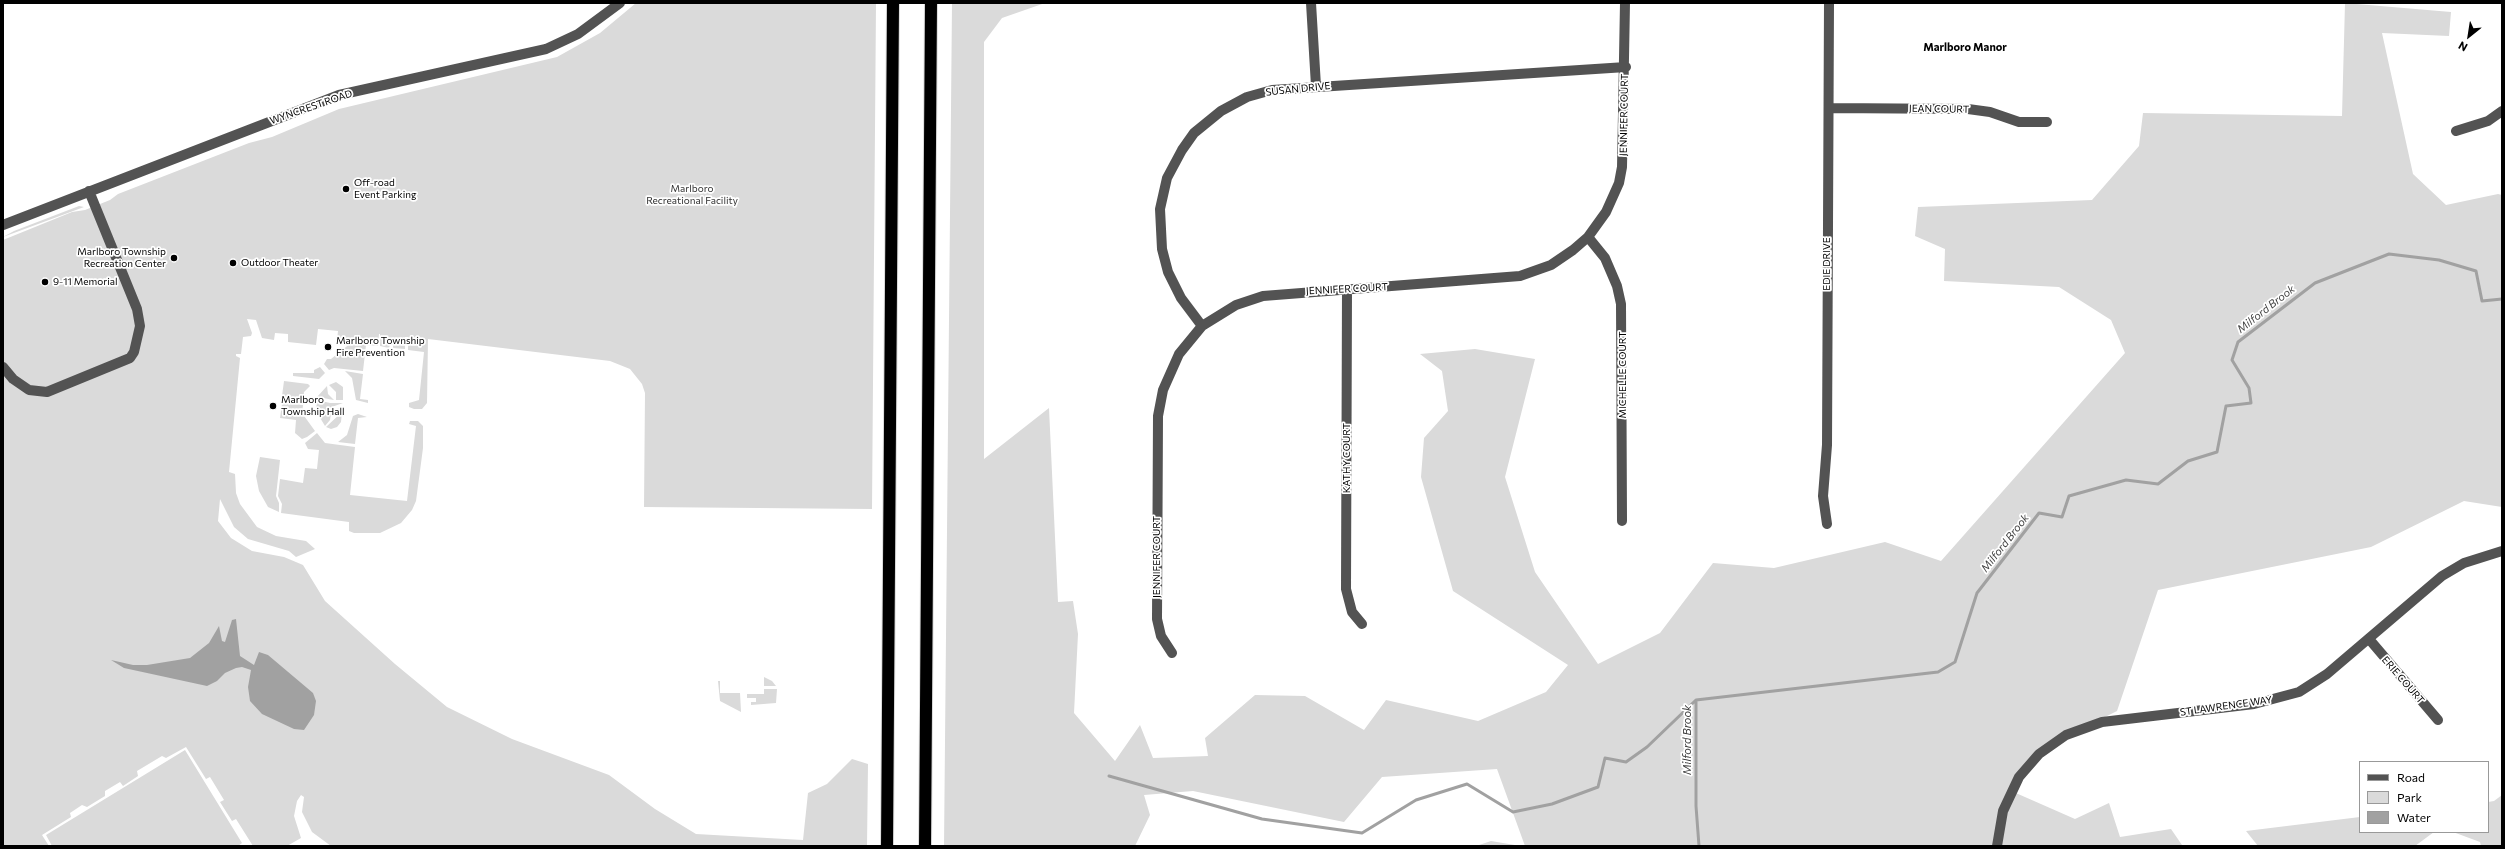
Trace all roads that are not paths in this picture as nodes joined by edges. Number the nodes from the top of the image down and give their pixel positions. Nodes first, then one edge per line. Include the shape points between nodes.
1 (620, 3) edge
2 (893, 3) edge
3 (931, 3) edge
4 (1311, 3) edge
5 (1625, 3) edge
6 (1829, 3) edge
7 (1626, 67) junction
8 (1316, 86) junction
9 (1829, 108) junction
10 (2502, 111) edge
11 (2047, 122) dead end
12 (2456, 131) dead end
13 (89, 191) junction
14 (3, 225) edge
15 (1588, 237) junction
16 (1347, 289) junction
17 (1202, 326) junction
18 (3, 367) edge
19 (1622, 521) dead end
20 (1827, 524) dead end
21 (2502, 551) edge
22 (1362, 624) dead end
23 (2370, 639) junction
24 (1172, 653) dead end
25 (2438, 720) dead end
26 (887, 846) edge
27 (925, 846) edge
28 (1997, 846) edge

1 - 13 street, WYNCREST ROAD via 578,34 546,48 339,96
2 - 26 highway
3 - 27 highway
4 - 8 street
5 - 7 street, JENNIFER COURT
6 - 9 street, EDIE DRIVE
7 - 8 street, SUSAN DRIVE
7 - 15 street, JENNIFER COURT via 1622,167 1613,198
8 - 17 street, SUSAN DRIVE via 1272,90 1247,97 1231,105 1209,119 1194,133 1171,169 1160,209 1162,249 1174,284
9 - 11 street, JEAN COURT via 1968,109 1990,112 2019,122
9 - 20 street, EDIE DRIVE via 1827,445 1823,496
10 - 12 street via 2488,121
13 - 14 street, WYNCREST ROAD
13 - 18 street via 137,309 140,326 137,345 130,358 47,392 29,390 13,380
15 - 16 street, JENNIFER COURT via 1551,265 1520,276
15 - 19 street, MICHELLE COURT via 1605,258 1617,286 1621,304
16 - 17 street, JENNIFER COURT via 1263,296 1236,305
16 - 22 street, KATHY COURT via 1346,589 1352,612
17 - 24 street, JENNIFER COURT via 1179,354 1171,369 1163,390 1158,416 1157,619 1162,636
21 - 23 street, ST LAWRENCE WAY via 2481,556 2447,572
23 - 25 street, ERIE COURT
23 - 28 street, ST LAWRENCE WAY via 2320,680 2282,698 2254,704 2102,722 2066,735 2039,754 2019,777 2003,811

